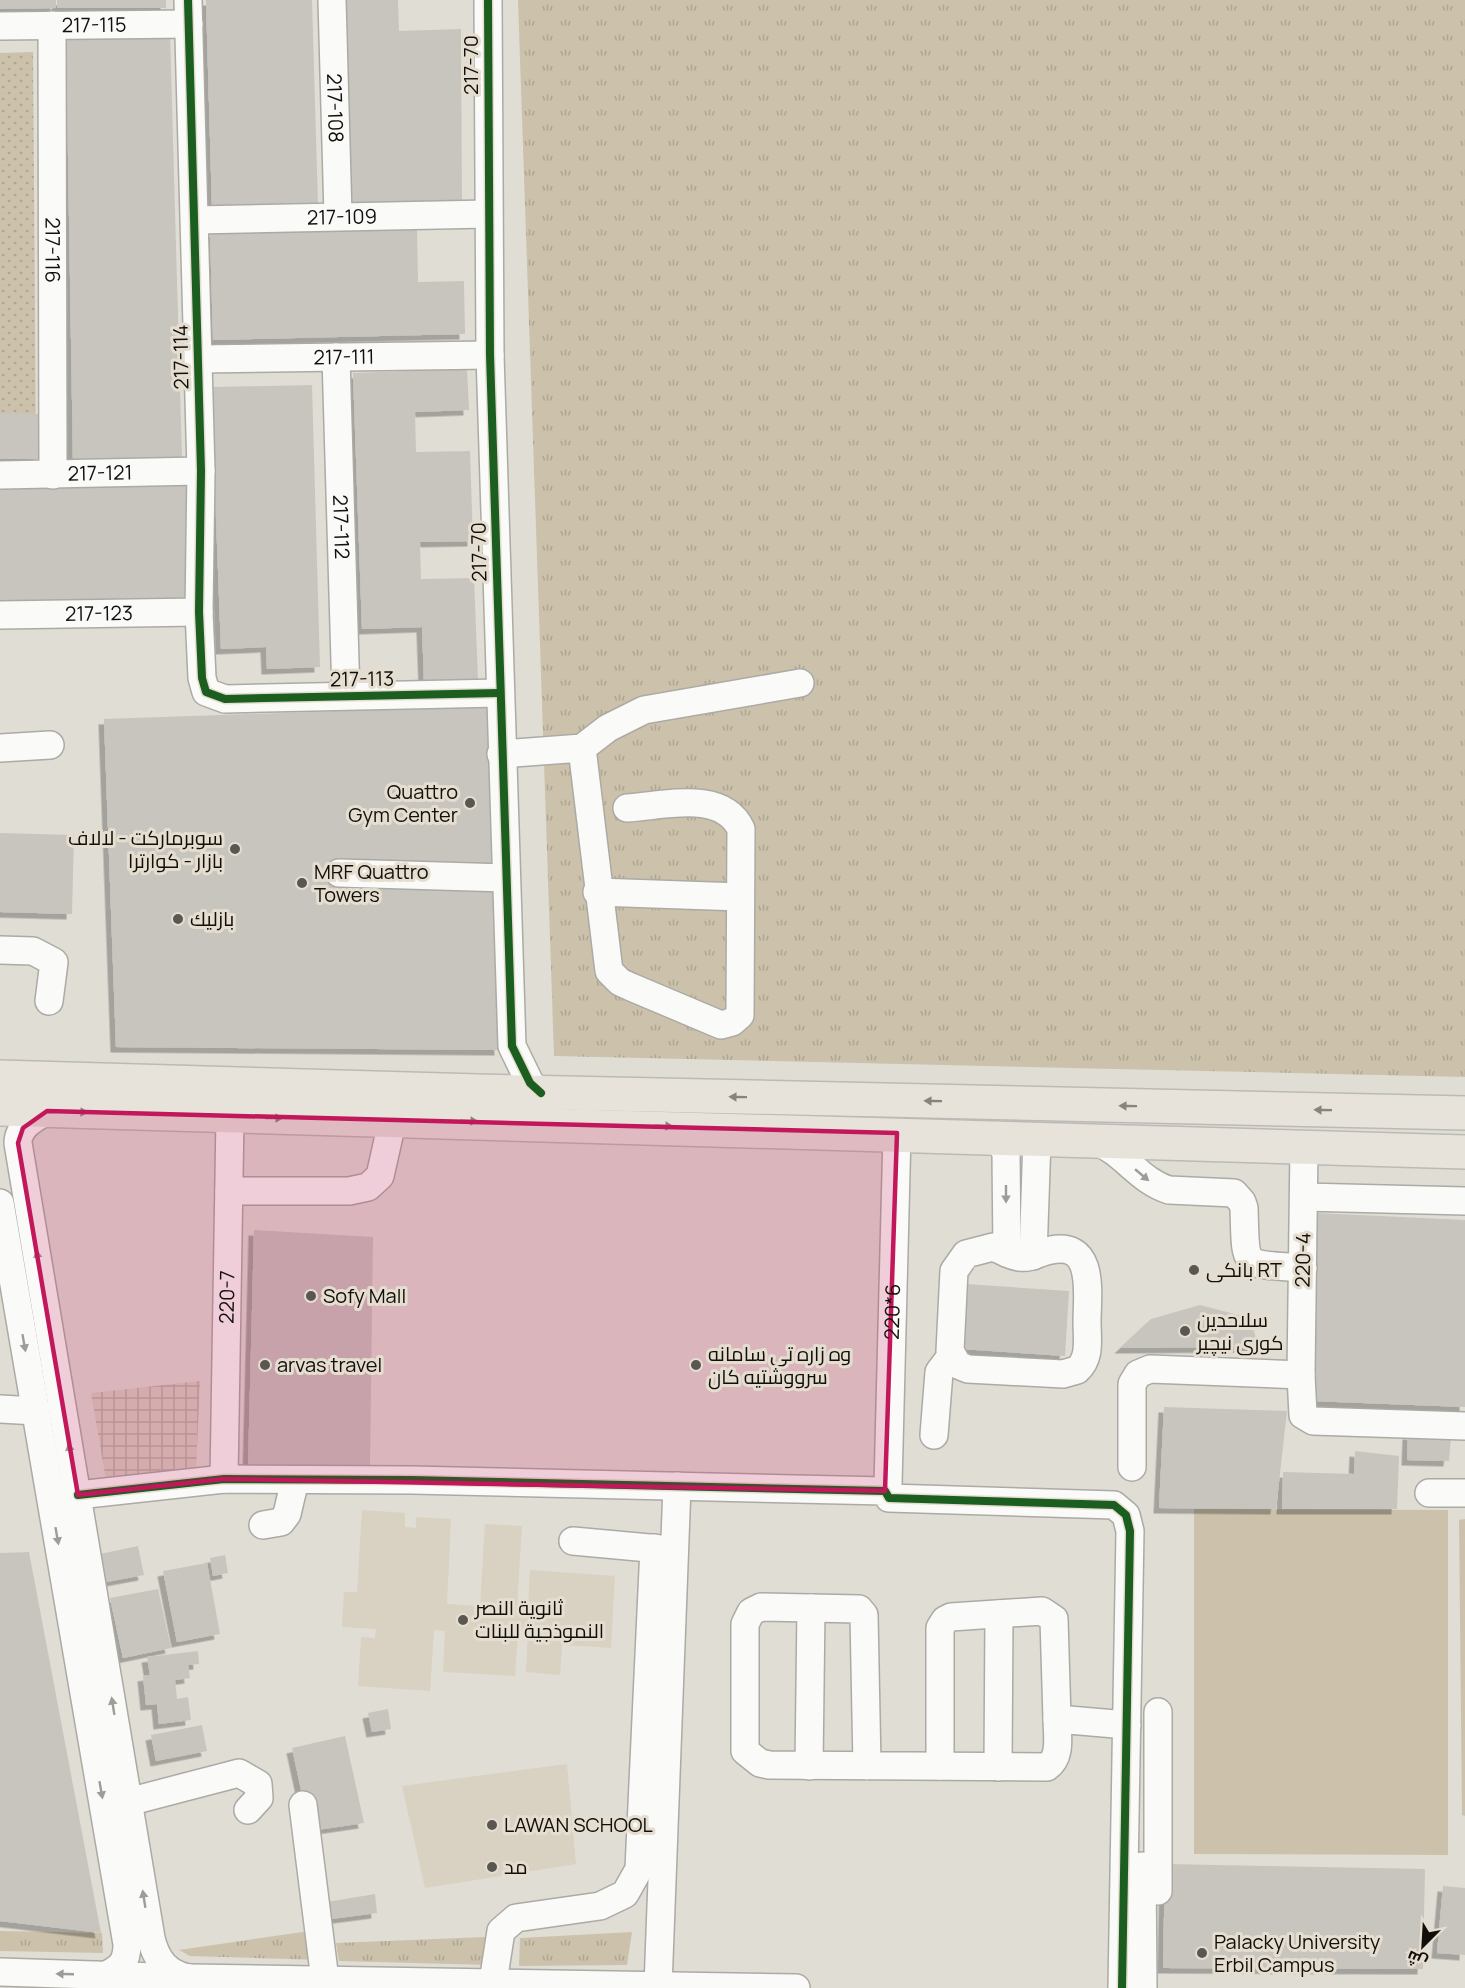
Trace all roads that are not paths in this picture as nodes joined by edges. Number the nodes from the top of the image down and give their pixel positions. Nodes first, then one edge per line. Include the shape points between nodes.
1 (332, 0) edge
2 (488, 0) edge
3 (189, 12) edge
4 (52, 25) junction
5 (0, 26) edge
6 (488, 214) junction
7 (338, 216) junction
8 (196, 220) junction
9 (490, 355) junction
10 (336, 357) junction
11 (198, 360) junction
12 (201, 471) junction
13 (0, 475) edge
14 (53, 475) junction
15 (199, 612) junction
16 (0, 615) edge
17 (800, 683) dead end
18 (499, 693) junction
19 (346, 695) junction
20 (225, 699) joint
21 (50, 745) dead end
22 (0, 748) edge
23 (582, 748) junction
24 (501, 754) junction
25 (627, 808) dead end
26 (339, 873) dead end
27 (506, 878) junction
28 (597, 892) junction
29 (740, 897) junction
30 (0, 950) edge
31 (49, 1001) dead end
32 (512, 1046) junction
33 (0, 1077) edge
34 (478, 1091) junction
35 (541, 1093) junction
36 (0, 1109) edge
37 (47, 1111) junction
38 (1362, 1111) junction
39 (1465, 1113) edge
40 (230, 1117) junction
41 (393, 1118) junction
42 (897, 1133) junction
43 (998, 1137) junction
44 (1036, 1139) junction
45 (1095, 1141) junction
46 (1304, 1146) junction
47 (1364, 1148) junction
48 (1465, 1152) edge
49 (0, 1163) edge
50 (24, 1175) junction
51 (229, 1191) junction
52 (1304, 1197) junction
53 (1465, 1201) edge
54 (0, 1203) edge
55 (1006, 1253) junction
56 (1033, 1256) junction
57 (1303, 1268) junction
58 (951, 1356) junction
59 (1301, 1375) junction
60 (0, 1409) edge
61 (36, 1411) junction
62 (1465, 1426) edge
63 (934, 1435) dead end
64 (1132, 1467) dead end
65 (224, 1479) junction
66 (295, 1480) junction
67 (677, 1486) junction
68 (887, 1491) junction
69 (1429, 1493) dead end
70 (1465, 1493) edge
71 (78, 1495) junction
72 (262, 1525) dead end
73 (573, 1541) dead end
74 (664, 1549) junction
75 (811, 1608) junction
76 (999, 1614) junction
77 (1158, 1712) dead end
78 (1057, 1719) junction
79 (1127, 1725) junction
80 (809, 1766) junction
81 (867, 1766) junction
82 (940, 1766) junction
83 (998, 1767) junction
84 (128, 1802) junction
85 (303, 1805) dead end
86 (248, 1810) dead end
87 (137, 1928) junction
88 (0, 1972) edge
89 (106, 1975) junction
90 (189, 1978) junction
91 (325, 1980) junction
92 (494, 1982) junction
93 (658, 1986) junction
94 (796, 1988) edge
95 (1122, 1988) edge
96 (1143, 1988) edge
97 (1158, 1988) edge

1 - 7 street, 217-108
2 - 6 street, 217-70
3 - 4 street, 217-115
3 - 8 street, 217-114
4 - 5 street, 217-115
4 - 14 street, 217-116
6 - 7 street, 217-109
6 - 9 street, 217-70
7 - 8 street, 217-109
8 - 11 street, 217-114
9 - 10 street, 217-111
9 - 18 street, 217-70
10 - 11 street, 217-111
10 - 19 street, 217-112
11 - 12 street, 217-114
12 - 14 street, 217-121
12 - 15 street, 217-114
13 - 14 street, 217-121
15 - 16 street, 217-123
15 - 20 street, 217-114 via 206,692
17 - 23 street via 644,710 608,728
18 - 19 street, 217-113
18 - 24 street, 217-70
19 - 20 street, 217-113
21 - 22 street
23 - 24 street
23 - 28 street
24 - 27 street, 217-70
25 - 29 street via 709,803 726,810 741,829
26 - 27 street
27 - 32 street, 217-70
28 - 29 street
28 - 29 street via 609,970 631,987 721,1025 740,1015
30 - 31 street via 33,951 54,962
32 - 34 street, 217-70 via 491,1083
32 - 35 street, 217-70 via 530,1083
33 - 34 main road
34 - 35 main road
38 -> 35 main road
36 - 37 main road
37 -> 40 main road
37 - 50 street via 27,1124 18,1136
38 - 39 main road
38 - 47 main road via 1375,1115 1382,1126 1380,1138
40 -> 41 main road
40 - 51 street, 220-7
41 -> 42 main road
41 - 51 street via 381,1176 368,1187 349,1191
42 - 43 main road
42 - 68 street, 220*6
43 - 44 main road
43 -> 55 street via 1006,1153
44 - 45 main road
44 - 56 street
45 - 46 main road
45 -> 57 street via 1160,1187 1233,1193 1242,1202 1248,1260
46 - 47 main road
46 - 52 street, 220-4
47 - 48 main road
49 - 50 street via 12,1161
71 -> 50 street
51 - 65 street, 220-7
52 - 53 street
52 - 57 street, 220-4
54 -> 61 street
55 - 56 street
55 - 58 street via 993,1247 975,1250 966,1254 954,1271
56 - 58 street via 1063,1250 1076,1254 1085,1266 1087,1355 1082,1366 1063,1374 968,1369
57 - 59 street, 220-4
58 - 63 street via 939,1372
59 - 62 street, 220-4 via 1302,1411 1309,1420
59 - 64 street via 1150,1369 1138,1374 1132,1384
60 - 61 street
61 -> 87 street
65 - 66 street
65 - 71 street
66 - 67 street
66 - 72 street via 288,1514 281,1522
67 - 68 street
67 - 74 street
68 - 79 street via 1108,1504 1121,1509 1130,1531
68 - 96 street via 1107,1491 1125,1497 1140,1514
69 - 70 street
84 -> 71 street
73 - 74 street
74 - 92 street via 639,1869 625,1894 600,1906 516,1918 501,1931
74 - 93 street
75 - 80 street
75 - 80 street via 761,1607 751,1612 745,1624 745,1751 760,1763
75 - 81 street via 859,1609 864,1615
76 - 78 street via 1042,1611 1054,1619
76 - 82 street via 951,1617 940,1628
76 - 83 street
77 - 97 street
78 - 79 street
78 - 83 street via 1058,1749 1054,1763 1047,1767
79 - 95 street
80 - 81 street
81 - 82 street
82 - 83 street
84 - 86 street via 239,1773 258,1784 259,1798
87 -> 84 street
85 - 91 street
87 - 89 street via 127,1944 125,1961
87 - 90 street via 162,1964 178,1976
89 -> 88 street
89 - 90 street
90 - 91 street
91 - 92 street
92 - 93 street
93 - 94 street

